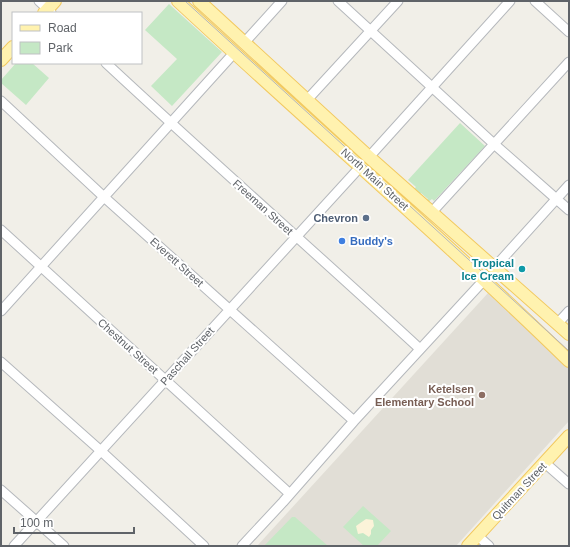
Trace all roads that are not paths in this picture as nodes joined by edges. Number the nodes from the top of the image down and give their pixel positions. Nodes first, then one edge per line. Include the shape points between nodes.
1 (178, 1) edge
2 (199, 1) edge
3 (282, 1) edge
4 (338, 1) edge
5 (398, 1) edge
6 (510, 1) edge
7 (535, 1) edge
8 (371, 31) junction
9 (569, 32) edge
10 (244, 42) junction
11 (12, 48) edge
12 (234, 53) junction
13 (1, 60) edge
14 (569, 62) edge
15 (107, 64) edge
16 (432, 87) junction
17 (307, 100) junction
18 (1, 102) edge
19 (170, 123) junction
20 (494, 144) junction
21 (369, 157) junction
22 (361, 166) junction
23 (569, 185) edge
24 (104, 197) junction
25 (557, 199) junction
26 (569, 210) edge
27 (432, 212) junction
28 (1, 230) edge
29 (296, 237) junction
30 (41, 266) junction
31 (494, 268) junction
32 (484, 280) junction
33 (230, 309) junction
34 (1, 311) edge
35 (569, 311) edge
36 (558, 323) junction
37 (569, 334) edge
38 (420, 349) junction
39 (569, 360) edge
40 (1, 362) edge
41 (166, 380) junction
42 (354, 422) junction
43 (569, 436) edge
44 (101, 451) junction
45 (546, 463) junction
46 (569, 484) edge
47 (1, 490) edge
48 (290, 494) junction
49 (36, 521) junction
50 (478, 536) junction
51 (14, 546) edge
52 (64, 546) edge
53 (204, 546) edge
54 (242, 546) edge
55 (468, 546) edge
56 (488, 546) edge

1 - 12 main road, North Main Street
2 - 10 main road, North Main Street
3 - 10 street
4 - 8 street
5 - 8 street
6 - 16 street
7 - 9 street
8 - 16 street
8 - 17 street
10 - 17 main road, North Main Street
11 - 13 main road
12 - 19 street
12 - 22 main road, North Main Street
14 - 20 street
15 - 19 street, Freeman Street
16 - 20 street
16 - 21 street
17 - 21 main road, North Main Street
18 - 24 street, Everett Street
19 - 24 street
19 - 29 street, Freeman Street
20 - 25 street
20 - 27 street
21 - 27 main road, North Main Street
22 - 29 street, Paschall Street
22 - 32 main road, North Main Street
23 - 25 street
24 - 30 street
24 - 33 street, Everett Street
25 - 26 street
25 - 31 street
27 - 31 main road, North Main Street
28 - 30 street, Chestnut Street
29 - 33 street, Paschall Street
29 - 38 street, Freeman Street
30 - 34 street
30 - 41 street, Chestnut Street
31 - 36 main road, North Main Street
32 - 38 street
32 - 39 main road, North Main Street
33 - 41 street, Paschall Street
33 - 42 street, Everett Street
35 - 36 street
36 - 37 main road, North Main Street
38 - 42 street
40 - 44 street
41 - 44 street, Paschall Street
41 - 48 street, Chestnut Street
42 - 48 street
43 - 45 main road, Quitman Street
44 - 49 street, Paschall Street
44 - 53 street
45 - 46 street
45 - 50 main road, Quitman Street
47 - 49 street
48 - 54 street
49 - 51 street, Paschall Street
49 - 52 street
50 - 55 main road, Quitman Street
50 - 56 street

